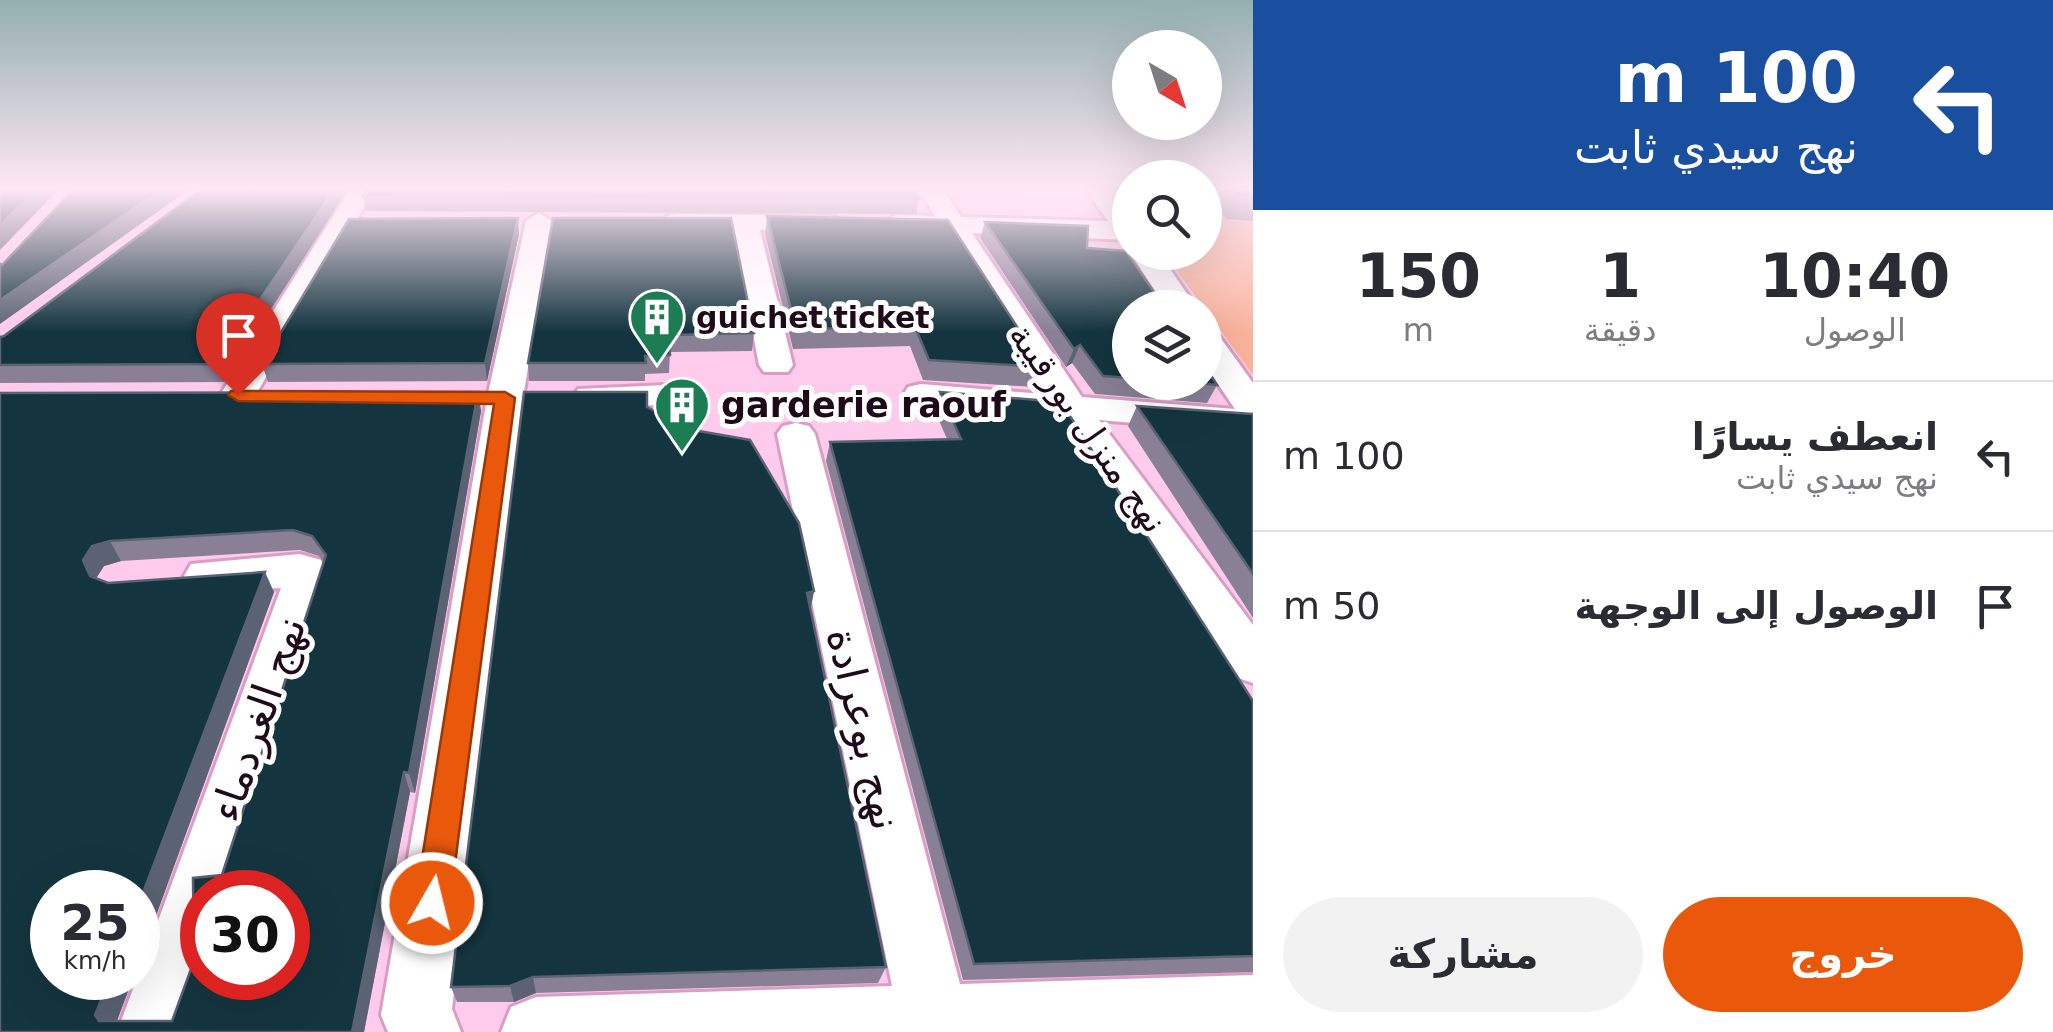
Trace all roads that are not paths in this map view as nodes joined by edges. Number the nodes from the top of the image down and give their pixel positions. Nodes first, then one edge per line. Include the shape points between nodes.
1 (332, 236) edge
2 (537, 236) edge
3 (748, 236) edge
4 (959, 236) edge
5 (1222, 364) edge
6 (776, 366) dead end
7 (198, 395) edge
8 (238, 395) junction
9 (276, 395) edge
10 (922, 395) dead end
11 (666, 396) dead end
12 (518, 398) junction
13 (1068, 404) junction
14 (1253, 409) edge
15 (1253, 422) edge
16 (796, 434) dead end
17 (161, 580) edge
18 (1253, 663) edge
19 (1253, 1010) edge
20 (935, 1023) junction
21 (152, 1032) edge
22 (426, 1032) edge
23 (536, 1032) edge

1 - 8 street
2 - 12 street
3 - 6 street
4 - 13 street, نهج منزل بورقيبة
5 - 14 street
7 - 8 street
8 - 9 street
10 - 13 street
11 - 12 street
12 - 22 street via 416,1015
13 - 15 street
13 - 18 street, نهج منزل بورقيبة
16 - 20 street, نهج بوعرادة
17 - 21 street, نهج الغردماء via 300,570 306,577
19 - 20 street
20 - 23 street

